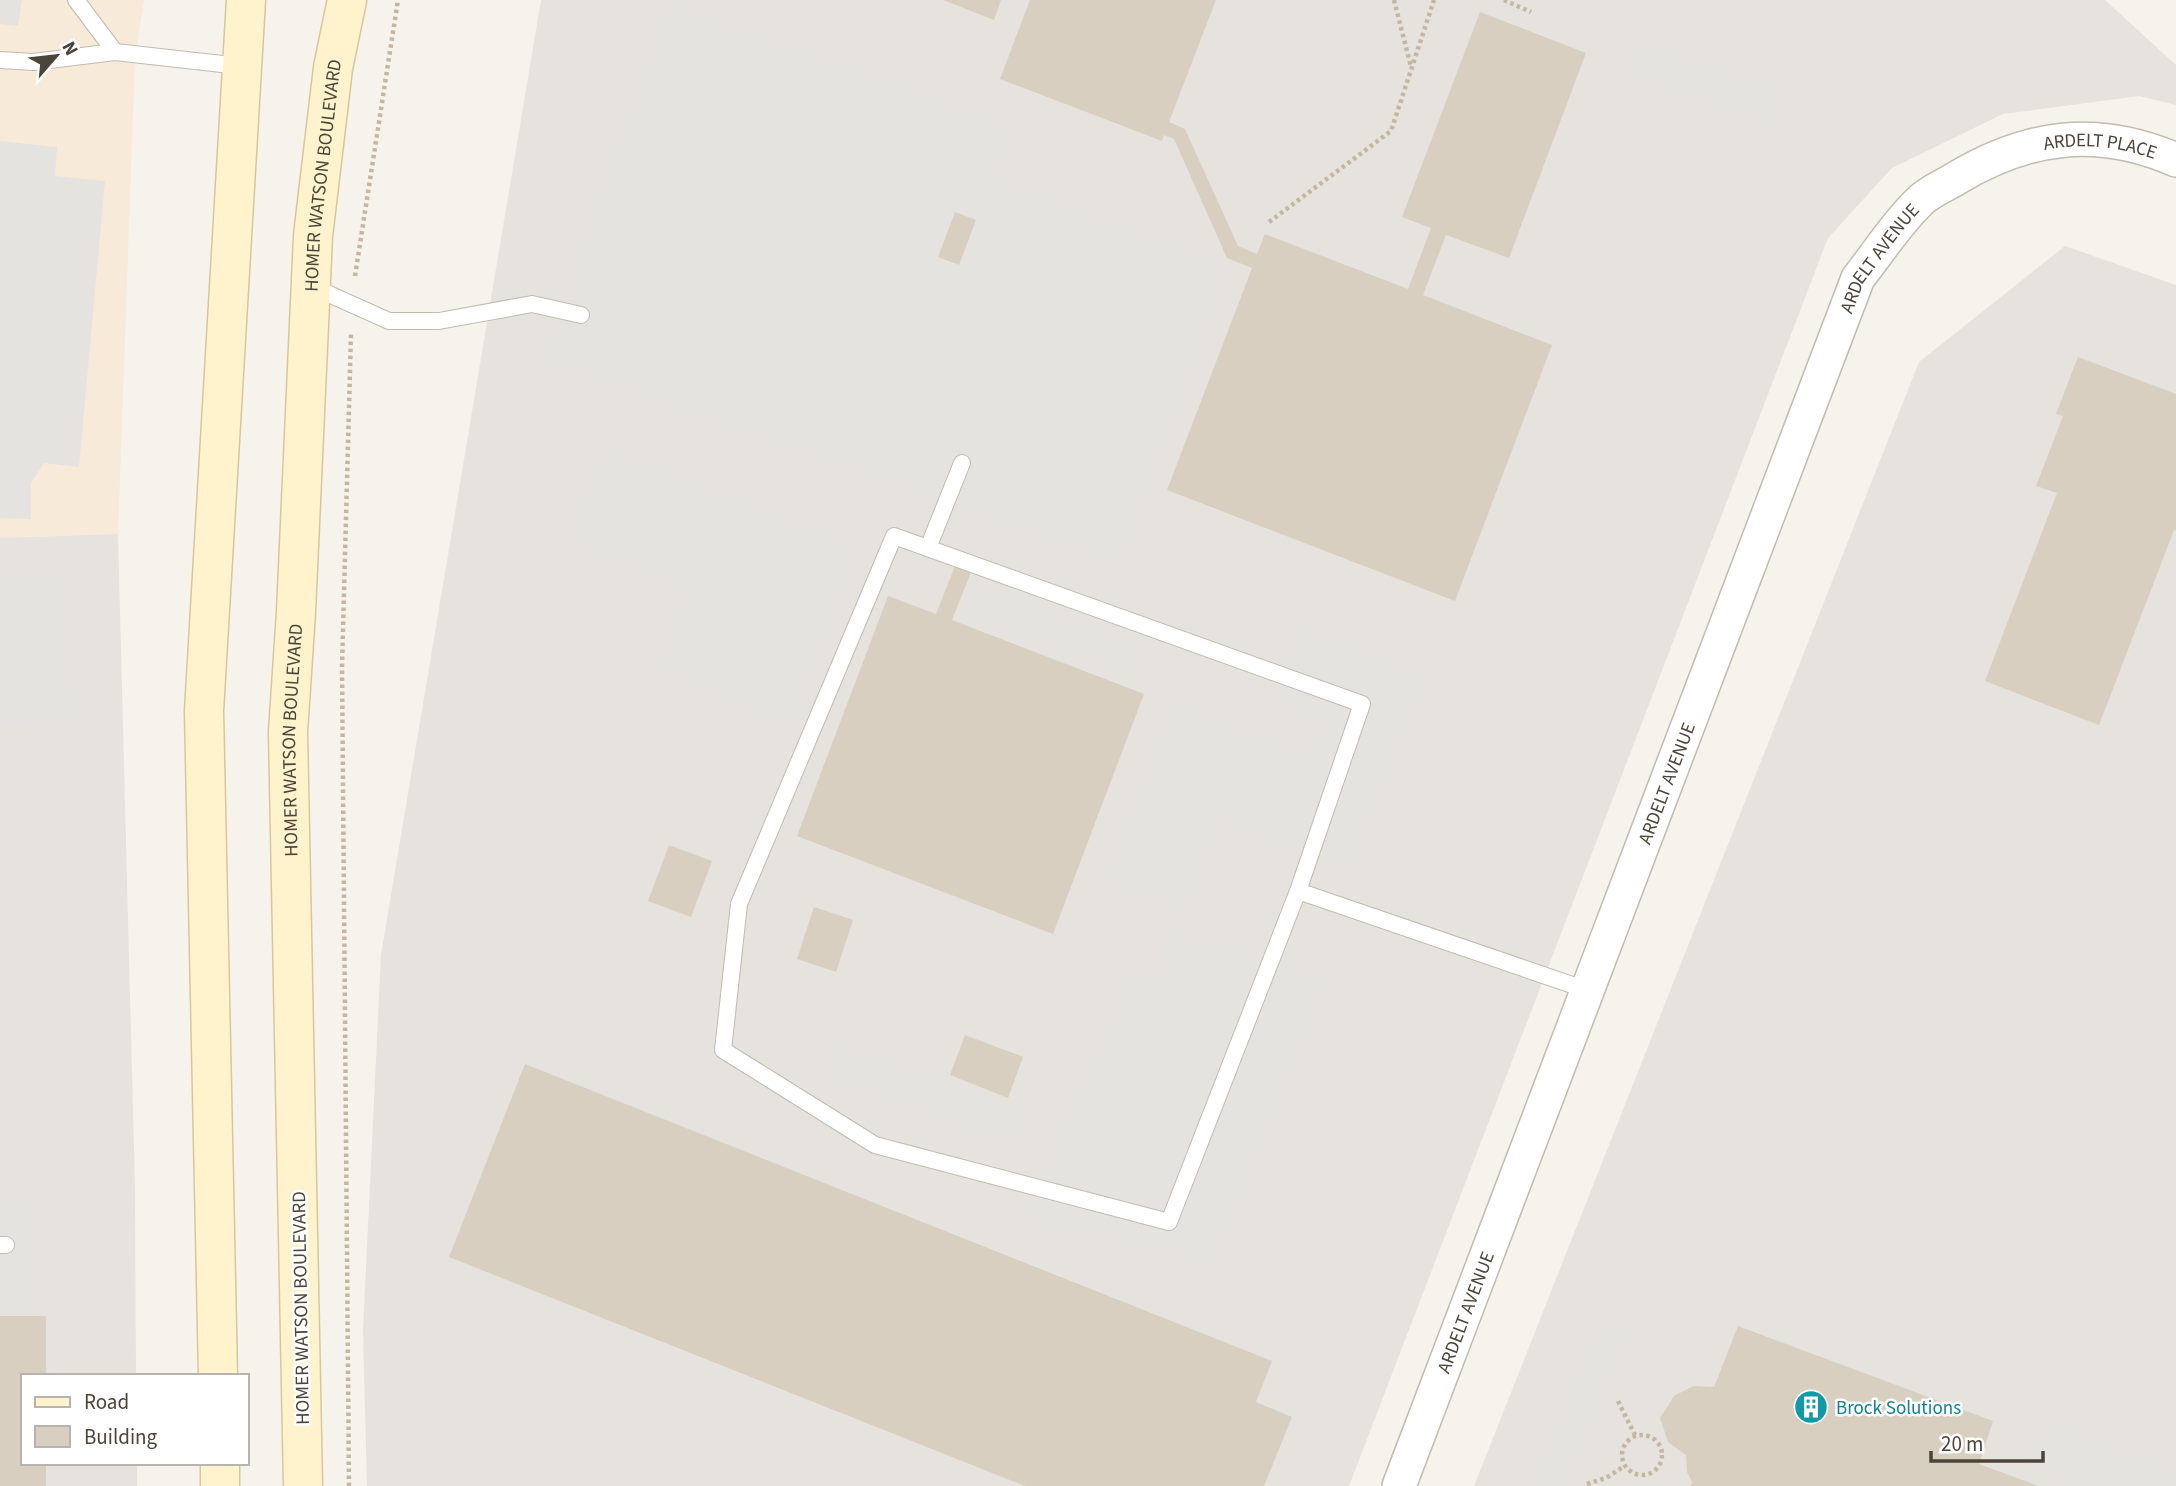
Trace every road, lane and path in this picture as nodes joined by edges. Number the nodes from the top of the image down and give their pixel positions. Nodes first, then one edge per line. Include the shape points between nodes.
1 (76, 0) edge
2 (246, 0) edge
3 (347, 0) edge
4 (398, 0) edge
5 (1394, 0) edge
6 (1434, 0) edge
7 (1504, 0) edge
8 (1515, 3) edge
9 (1531, 12) dead end
10 (115, 51) junction
11 (0, 60) edge
12 (240, 66) junction
13 (1411, 68) junction
14 (2021, 147) joint
15 (2176, 160) edge
16 (1269, 222) dead end
17 (311, 286) junction
18 (352, 305) junction
19 (581, 315) dead end
20 (962, 463) dead end
21 (928, 548) junction
22 (1298, 891) junction
23 (1587, 990) junction
24 (218, 1374) edge
25 (1618, 1401) dead end
26 (1635, 1435) junction
27 (1668, 1442) dead end
28 (1661, 1446) junction
29 (220, 1465) edge
30 (1623, 1467) junction
31 (1587, 1484) dead end
32 (220, 1486) edge
33 (303, 1486) edge
34 (349, 1486) edge
35 (1399, 1486) edge

1 - 10 lane
2 - 12 main road
3 - 17 main road, HOMER WATSON BOULEVARD via 330,94
4 - 18 path
5 - 13 path
6 - 13 path
7 - 8 path
8 - 9 path
10 - 11 lane via 33,62
10 - 12 lane
12 - 24 main road via 204,711
13 - 16 path via 1391,131
14 - 15 street, ARDELT PLACE via 2069,138 2106,140
14 - 23 street, ARDELT AVENUE via 1920,201 1858,278
17 - 18 lane
17 - 33 main road, HOMER WATSON BOULEVARD via 288,732
18 - 19 lane via 389,321 439,321 532,304
18 - 34 path via 342,667
20 - 21 lane
21 - 22 lane via 1362,704
21 - 22 lane via 894,536 739,904 723,1050 875,1146 1169,1222
22 - 23 lane
23 - 35 street, ARDELT AVENUE
25 - 26 path
26 - 28 path via 1646,1434
26 - 30 path via 1621,1453
27 - 28 path
28 - 30 path via 1662,1460 1647,1475 1633,1475
29 - 32 main road
30 - 31 path

